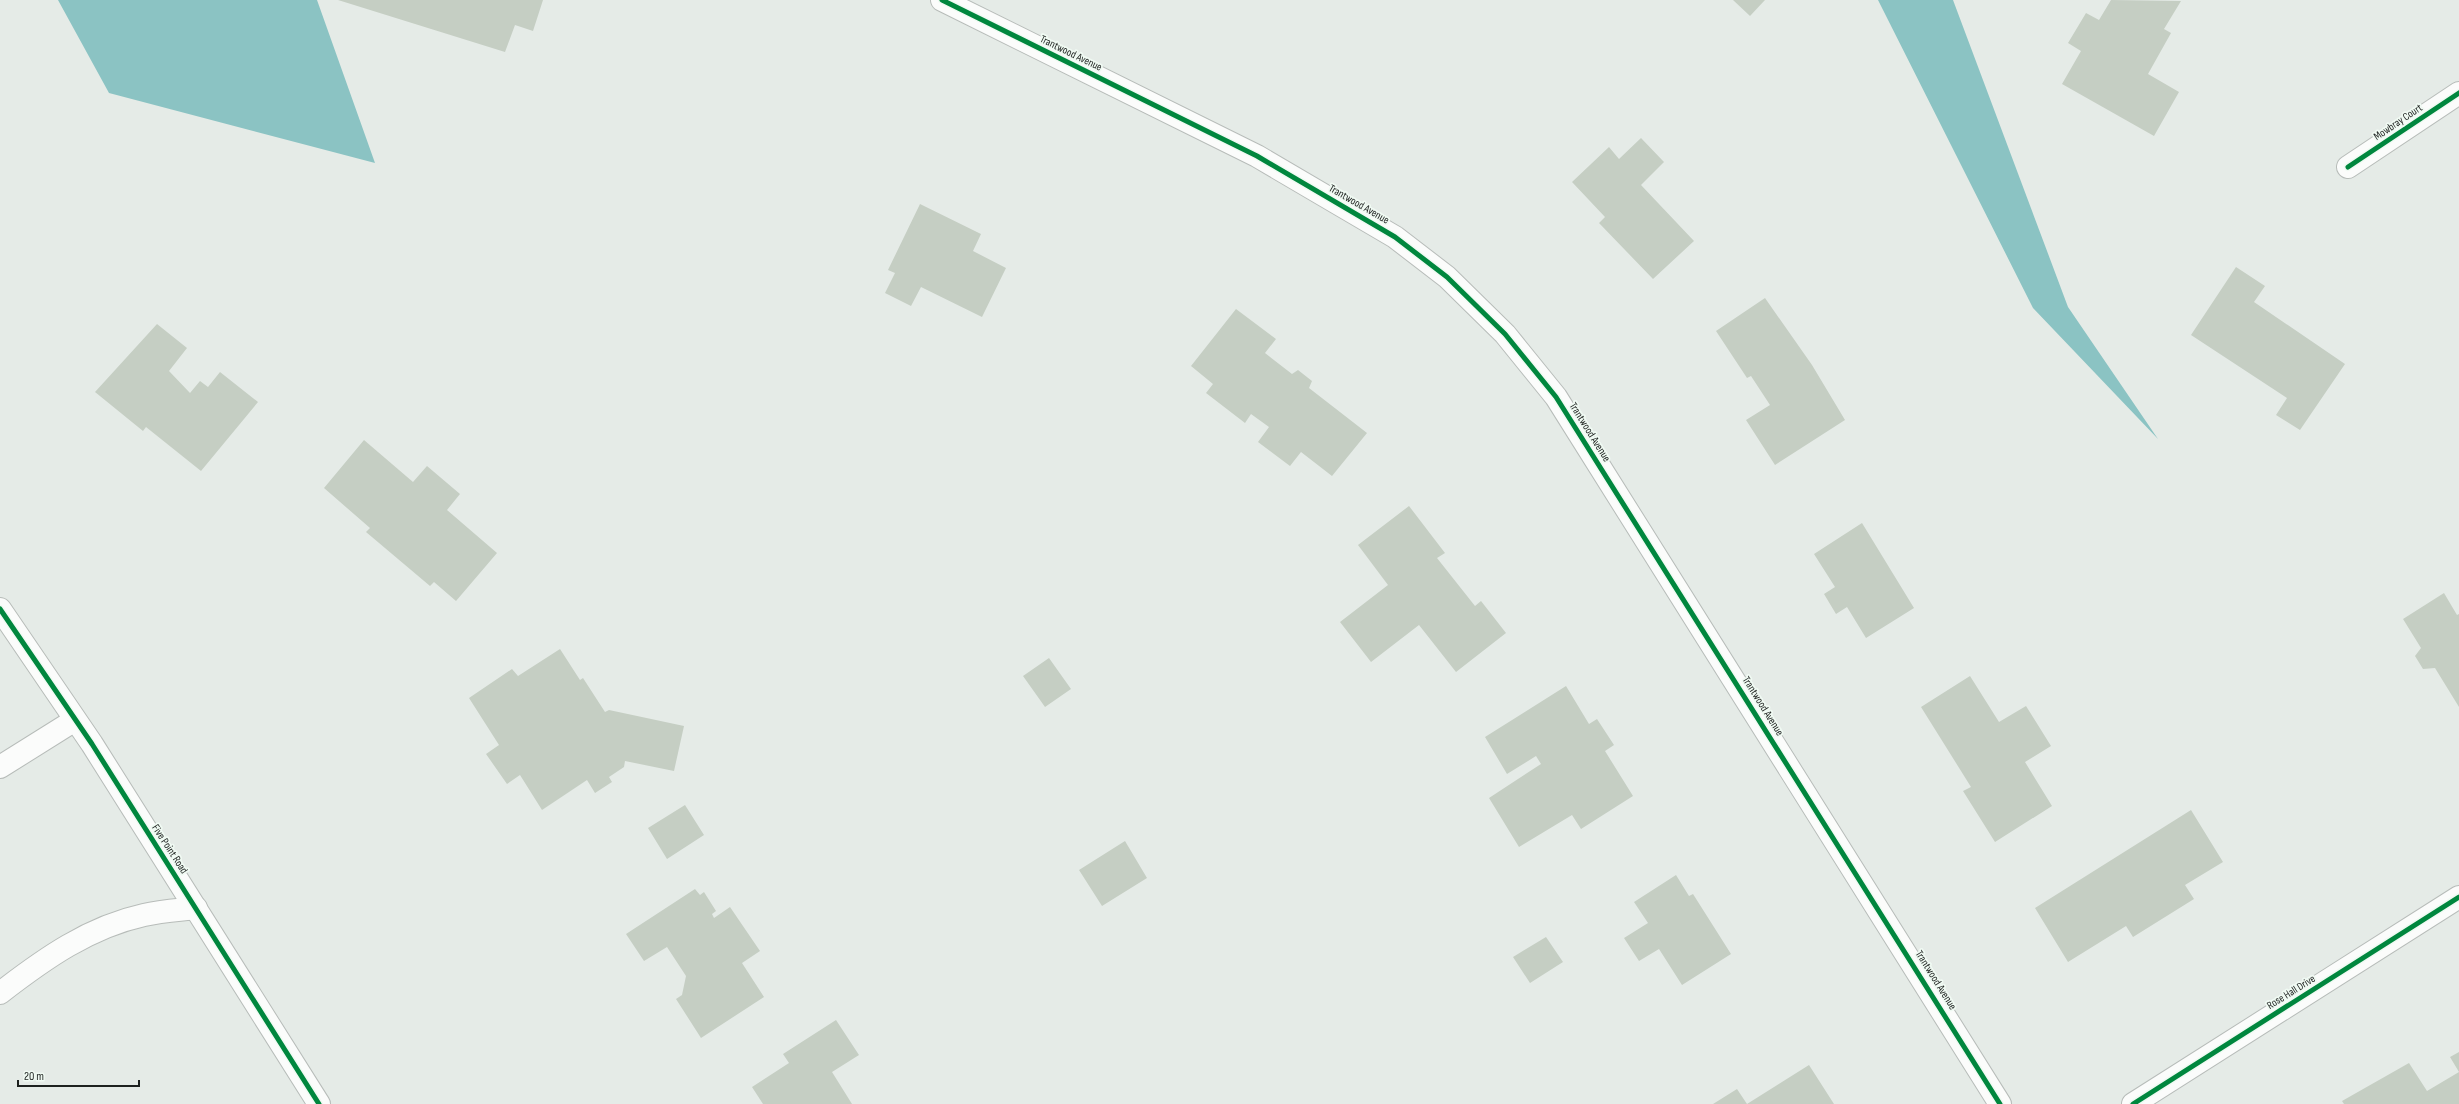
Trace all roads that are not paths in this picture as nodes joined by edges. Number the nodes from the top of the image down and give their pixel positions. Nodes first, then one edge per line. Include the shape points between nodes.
1 (942, 0) edge
2 (2459, 93) edge
3 (2348, 167) dead end
4 (0, 609) edge
5 (75, 720) junction
6 (0, 767) edge
7 (2459, 897) edge
8 (196, 908) junction
9 (0, 993) edge
10 (319, 1104) edge
11 (2000, 1104) edge
12 (2134, 1104) edge

1 - 11 street, Trantwood Avenue via 1257,156 1395,237 1446,277 1505,334 1556,397
2 - 3 street, Mowbray Court
4 - 5 street, Five Point Road
5 - 6 street
5 - 8 street, Five Point Road
7 - 12 street, Rose Hall Drive
8 - 9 street via 144,915 94,931 48,956
8 - 10 street, Five Point Road

